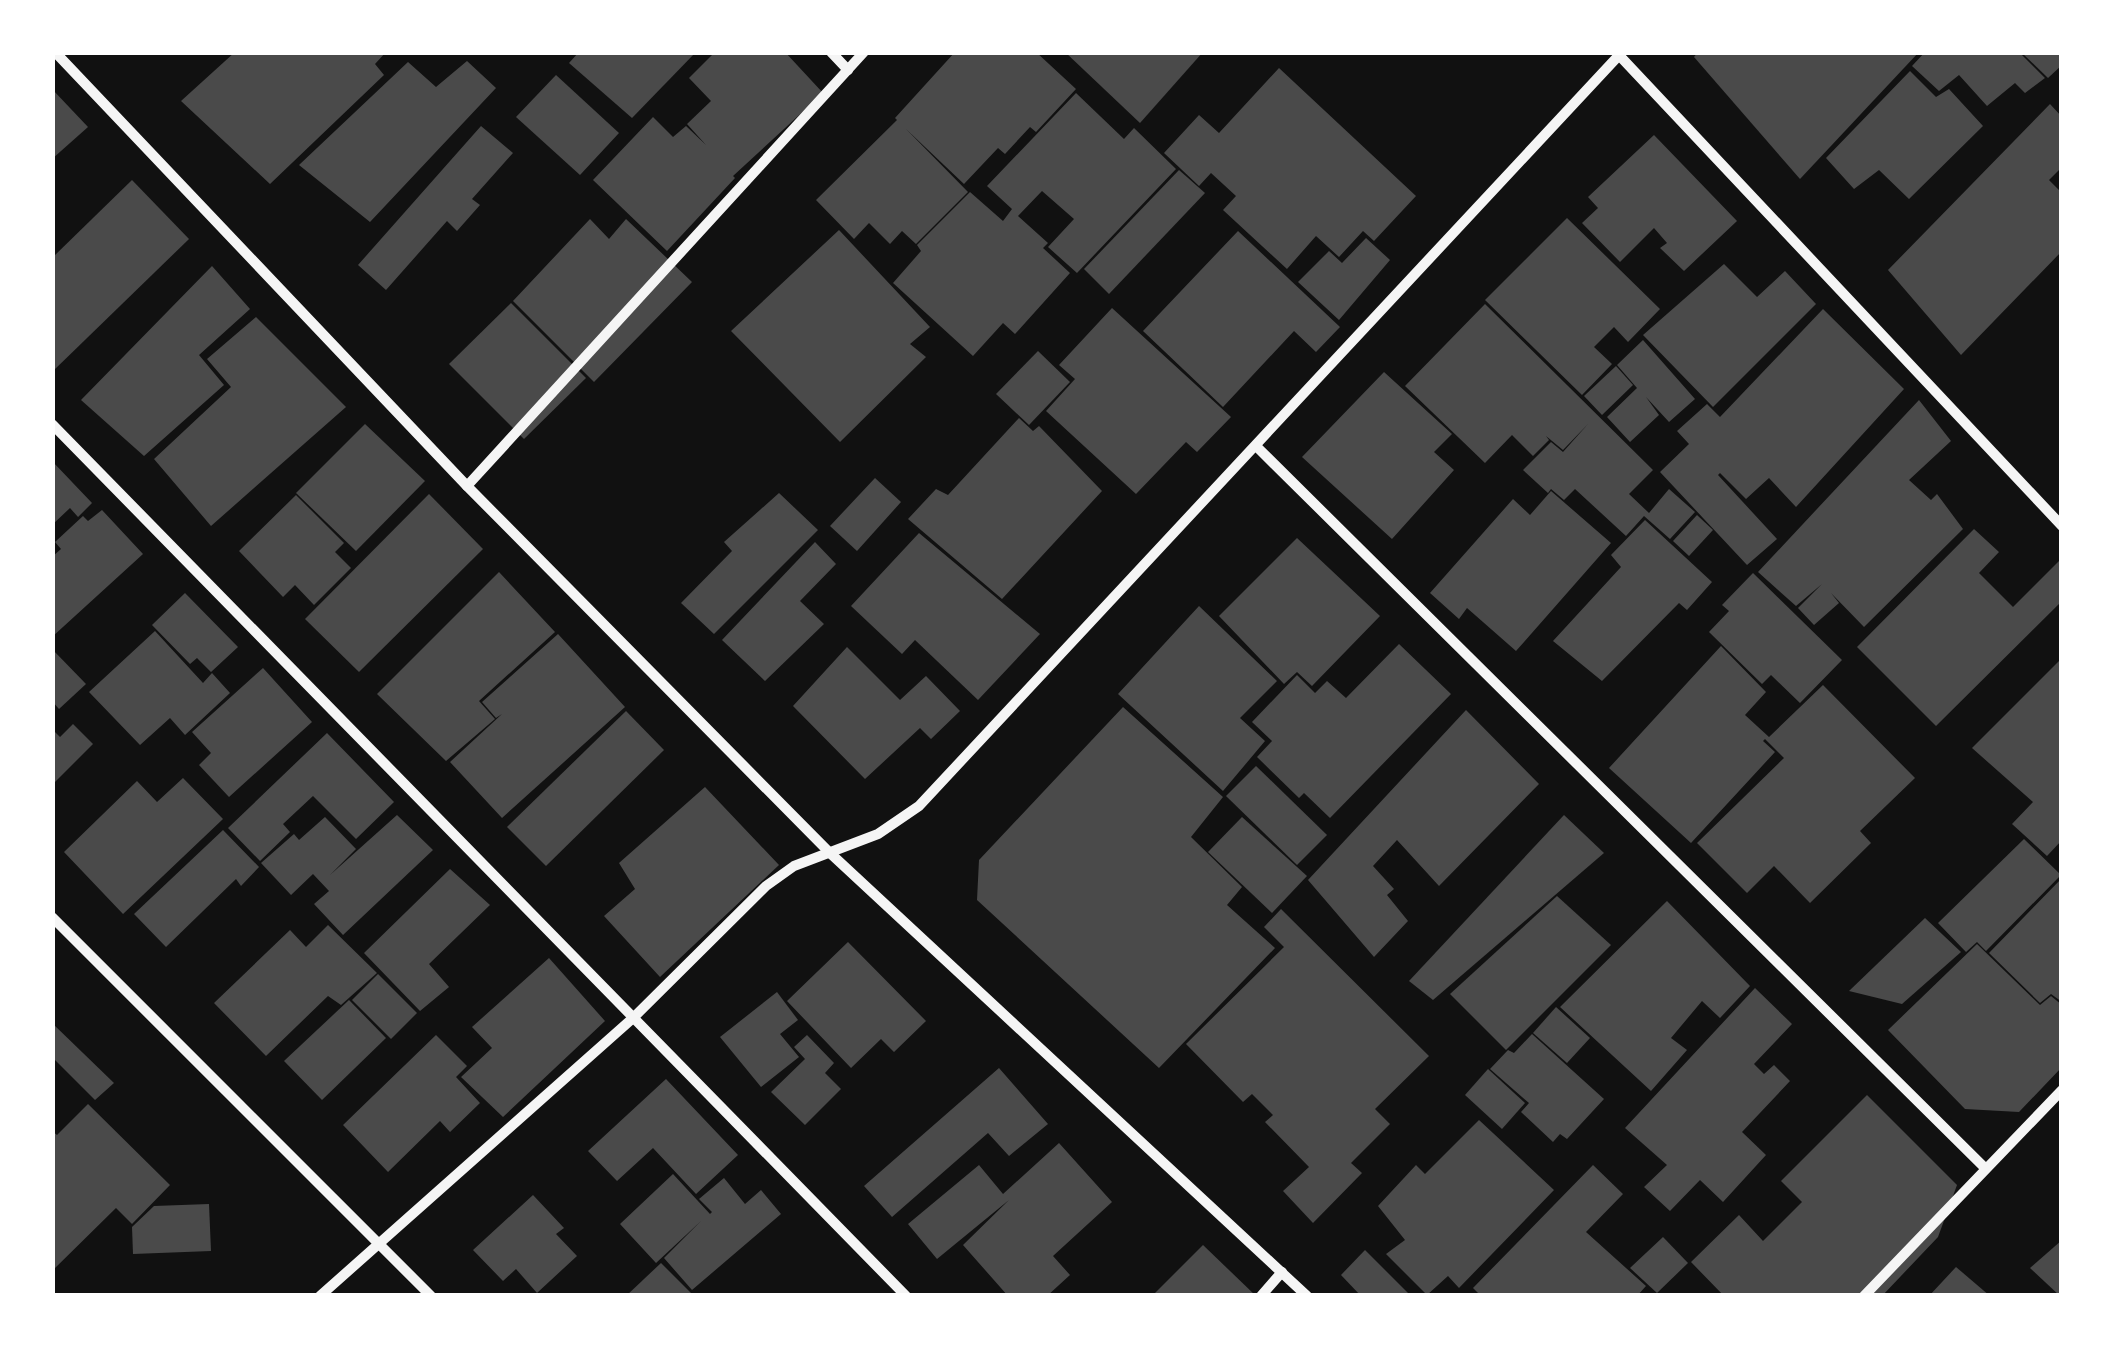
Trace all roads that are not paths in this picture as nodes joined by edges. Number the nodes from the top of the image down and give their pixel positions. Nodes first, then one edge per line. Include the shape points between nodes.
1 (55, 52) edge
2 (831, 52) edge
3 (864, 52) edge
4 (1619, 54) edge
5 (848, 70) junction
6 (52, 424) edge
7 (1257, 447) junction
8 (467, 486) junction
9 (2062, 526) edge
10 (830, 853) junction
11 (52, 917) edge
12 (632, 1018) junction
13 (2062, 1090) edge
14 (1985, 1168) junction
15 (380, 1241) junction
16 (1282, 1272) junction
17 (320, 1296) edge
18 (431, 1296) edge
19 (906, 1296) edge
20 (1260, 1296) edge
21 (1307, 1296) edge
22 (1864, 1296) edge

1 - 8 street
2 - 5 street
3 - 5 street
4 - 7 street
4 - 9 street
5 - 8 street
6 - 12 street
7 - 10 street via 919,806 878,834
7 - 14 street
8 - 10 street
10 - 12 street via 766,886
10 - 16 street
11 - 15 street
12 - 15 street
12 - 19 street
13 - 14 street
14 - 22 street
15 - 17 street
15 - 18 street
16 - 20 street
16 - 21 street

